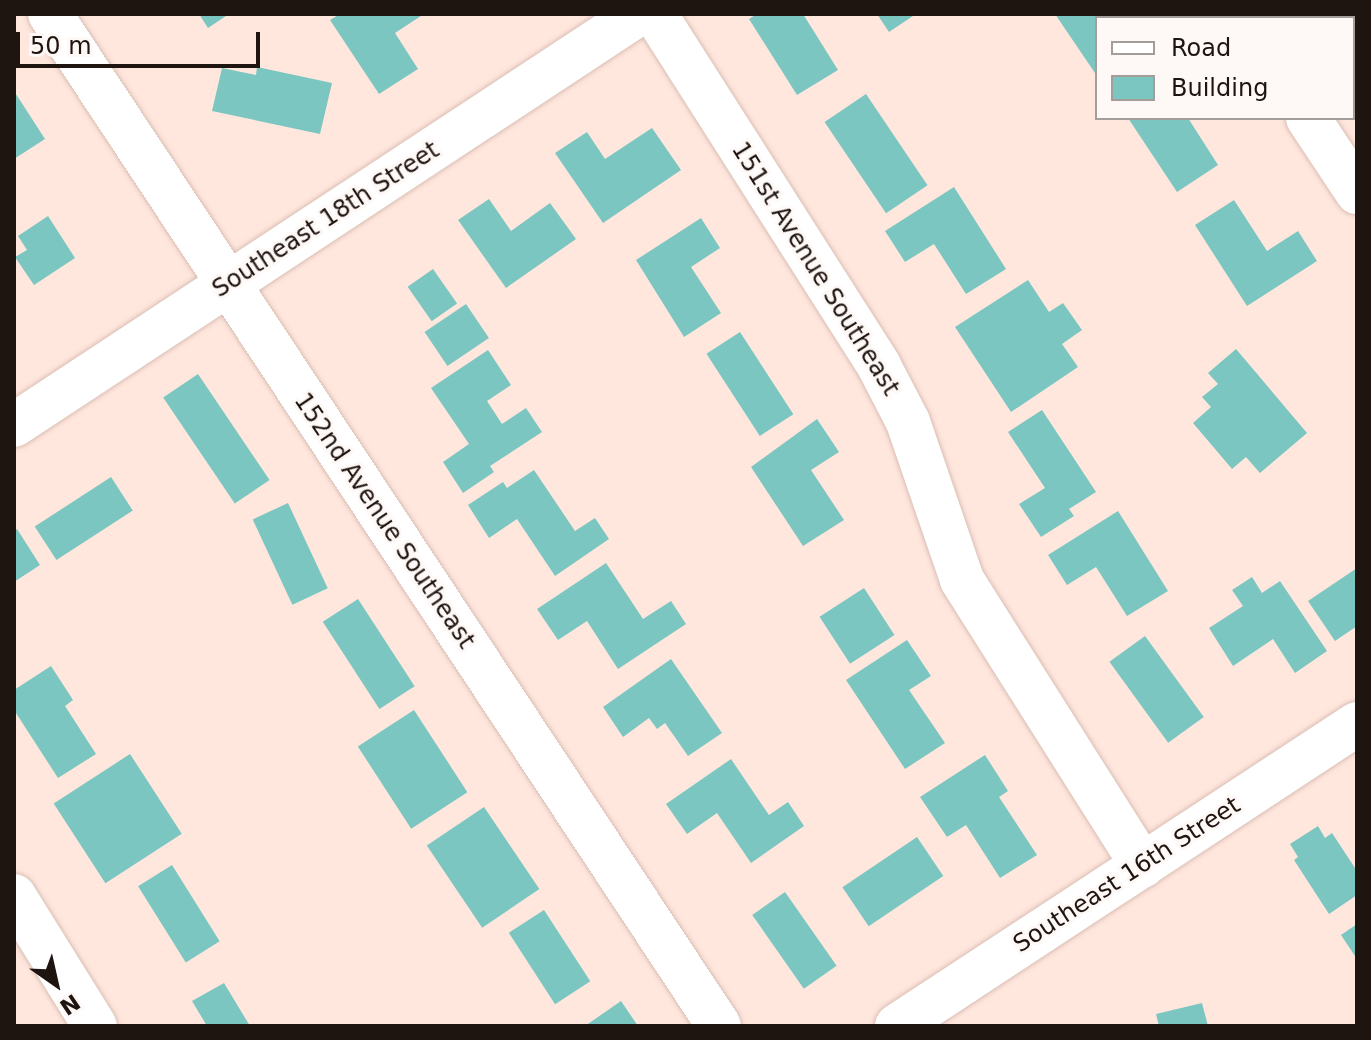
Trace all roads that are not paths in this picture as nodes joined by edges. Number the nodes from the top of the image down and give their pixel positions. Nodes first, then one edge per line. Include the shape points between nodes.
1 (50, 14) edge
2 (638, 14) edge
3 (655, 14) edge
4 (1309, 120) edge
5 (1357, 192) edge
6 (227, 285) junction
7 (14, 425) edge
8 (1355, 728) edge
9 (1143, 866) junction
10 (14, 896) edge
11 (95, 1026) edge
12 (719, 1026) edge
13 (897, 1026) edge

1 - 6 street, 152nd Avenue Southeast
2 - 6 street, Southeast 18th Street
3 - 9 street, 151st Avenue Southeast via 879,366 908,422 962,580
4 - 5 street
6 - 7 street, Southeast 18th Street
6 - 12 street, 152nd Avenue Southeast
8 - 9 street, Southeast 16th Street
9 - 13 street, Southeast 16th Street
10 - 11 street

